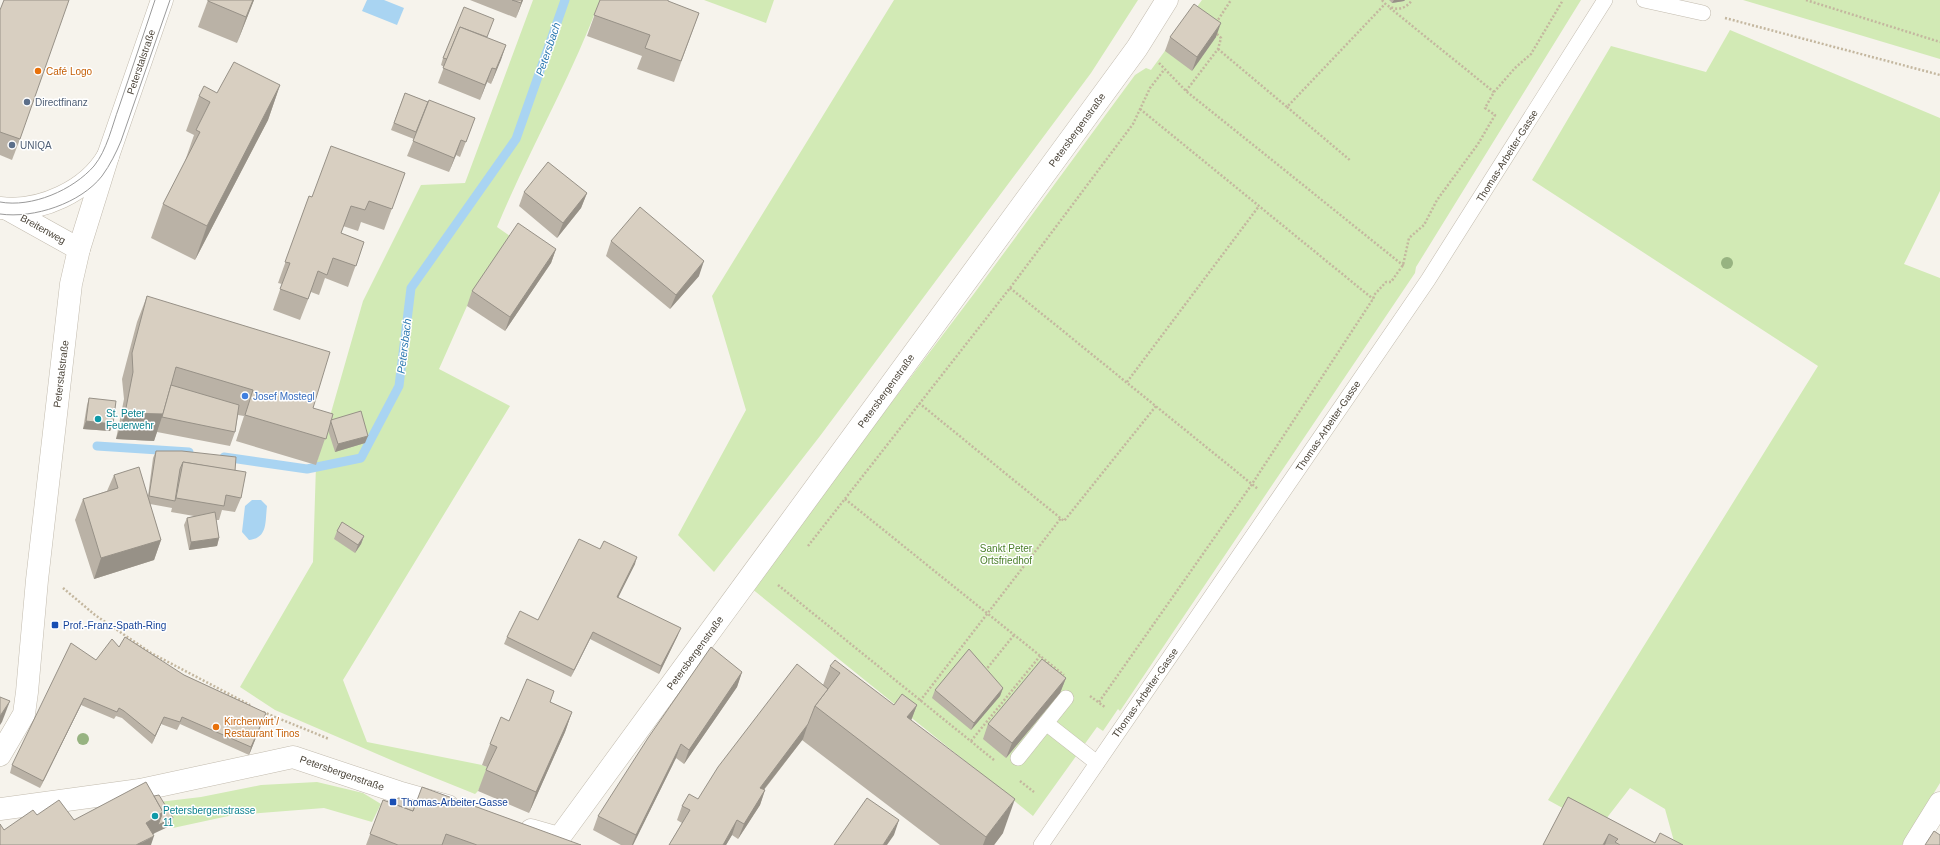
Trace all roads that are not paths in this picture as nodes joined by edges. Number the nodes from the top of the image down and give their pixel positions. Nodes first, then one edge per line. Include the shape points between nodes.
1 (162, 0) edge
2 (1167, 0) edge
3 (1605, 0) edge
4 (1644, 0) edge
5 (1703, 13) road end
6 (108, 156) junction
7 (3, 209) edge
8 (79, 249) junction
9 (1066, 698) road end
10 (1046, 723) junction
11 (0, 755) edge
12 (1018, 758) dead end
13 (1097, 763) junction
14 (1940, 803) edge
15 (0, 809) edge
16 (467, 811) edge
17 (513, 825) edge
18 (565, 842) edge
19 (1041, 845) edge
20 (1914, 845) edge

1 - 6 street, Peterstalstraße
2 - 18 street, Petersbergenstraße via 1132,54
3 - 13 lane, Thomas-Arbeiter-Gasse via 1428,280
4 - 5 lane
6 - 7 street, Breitenweg via 86,182 65,196 36,206
6 - 8 street, Peterstalstraße
7 - 8 street, Breitenweg
8 - 11 street, Peterstalstraße via 70,284 24,714
9 - 10 lane
10 - 12 lane
10 - 13 lane
13 - 19 lane, Thomas-Arbeiter-Gasse
14 - 20 street
15 - 16 street, Petersbergenstraße via 140,790 293,757 398,792
17 - 18 street, Petersbergenstraße

